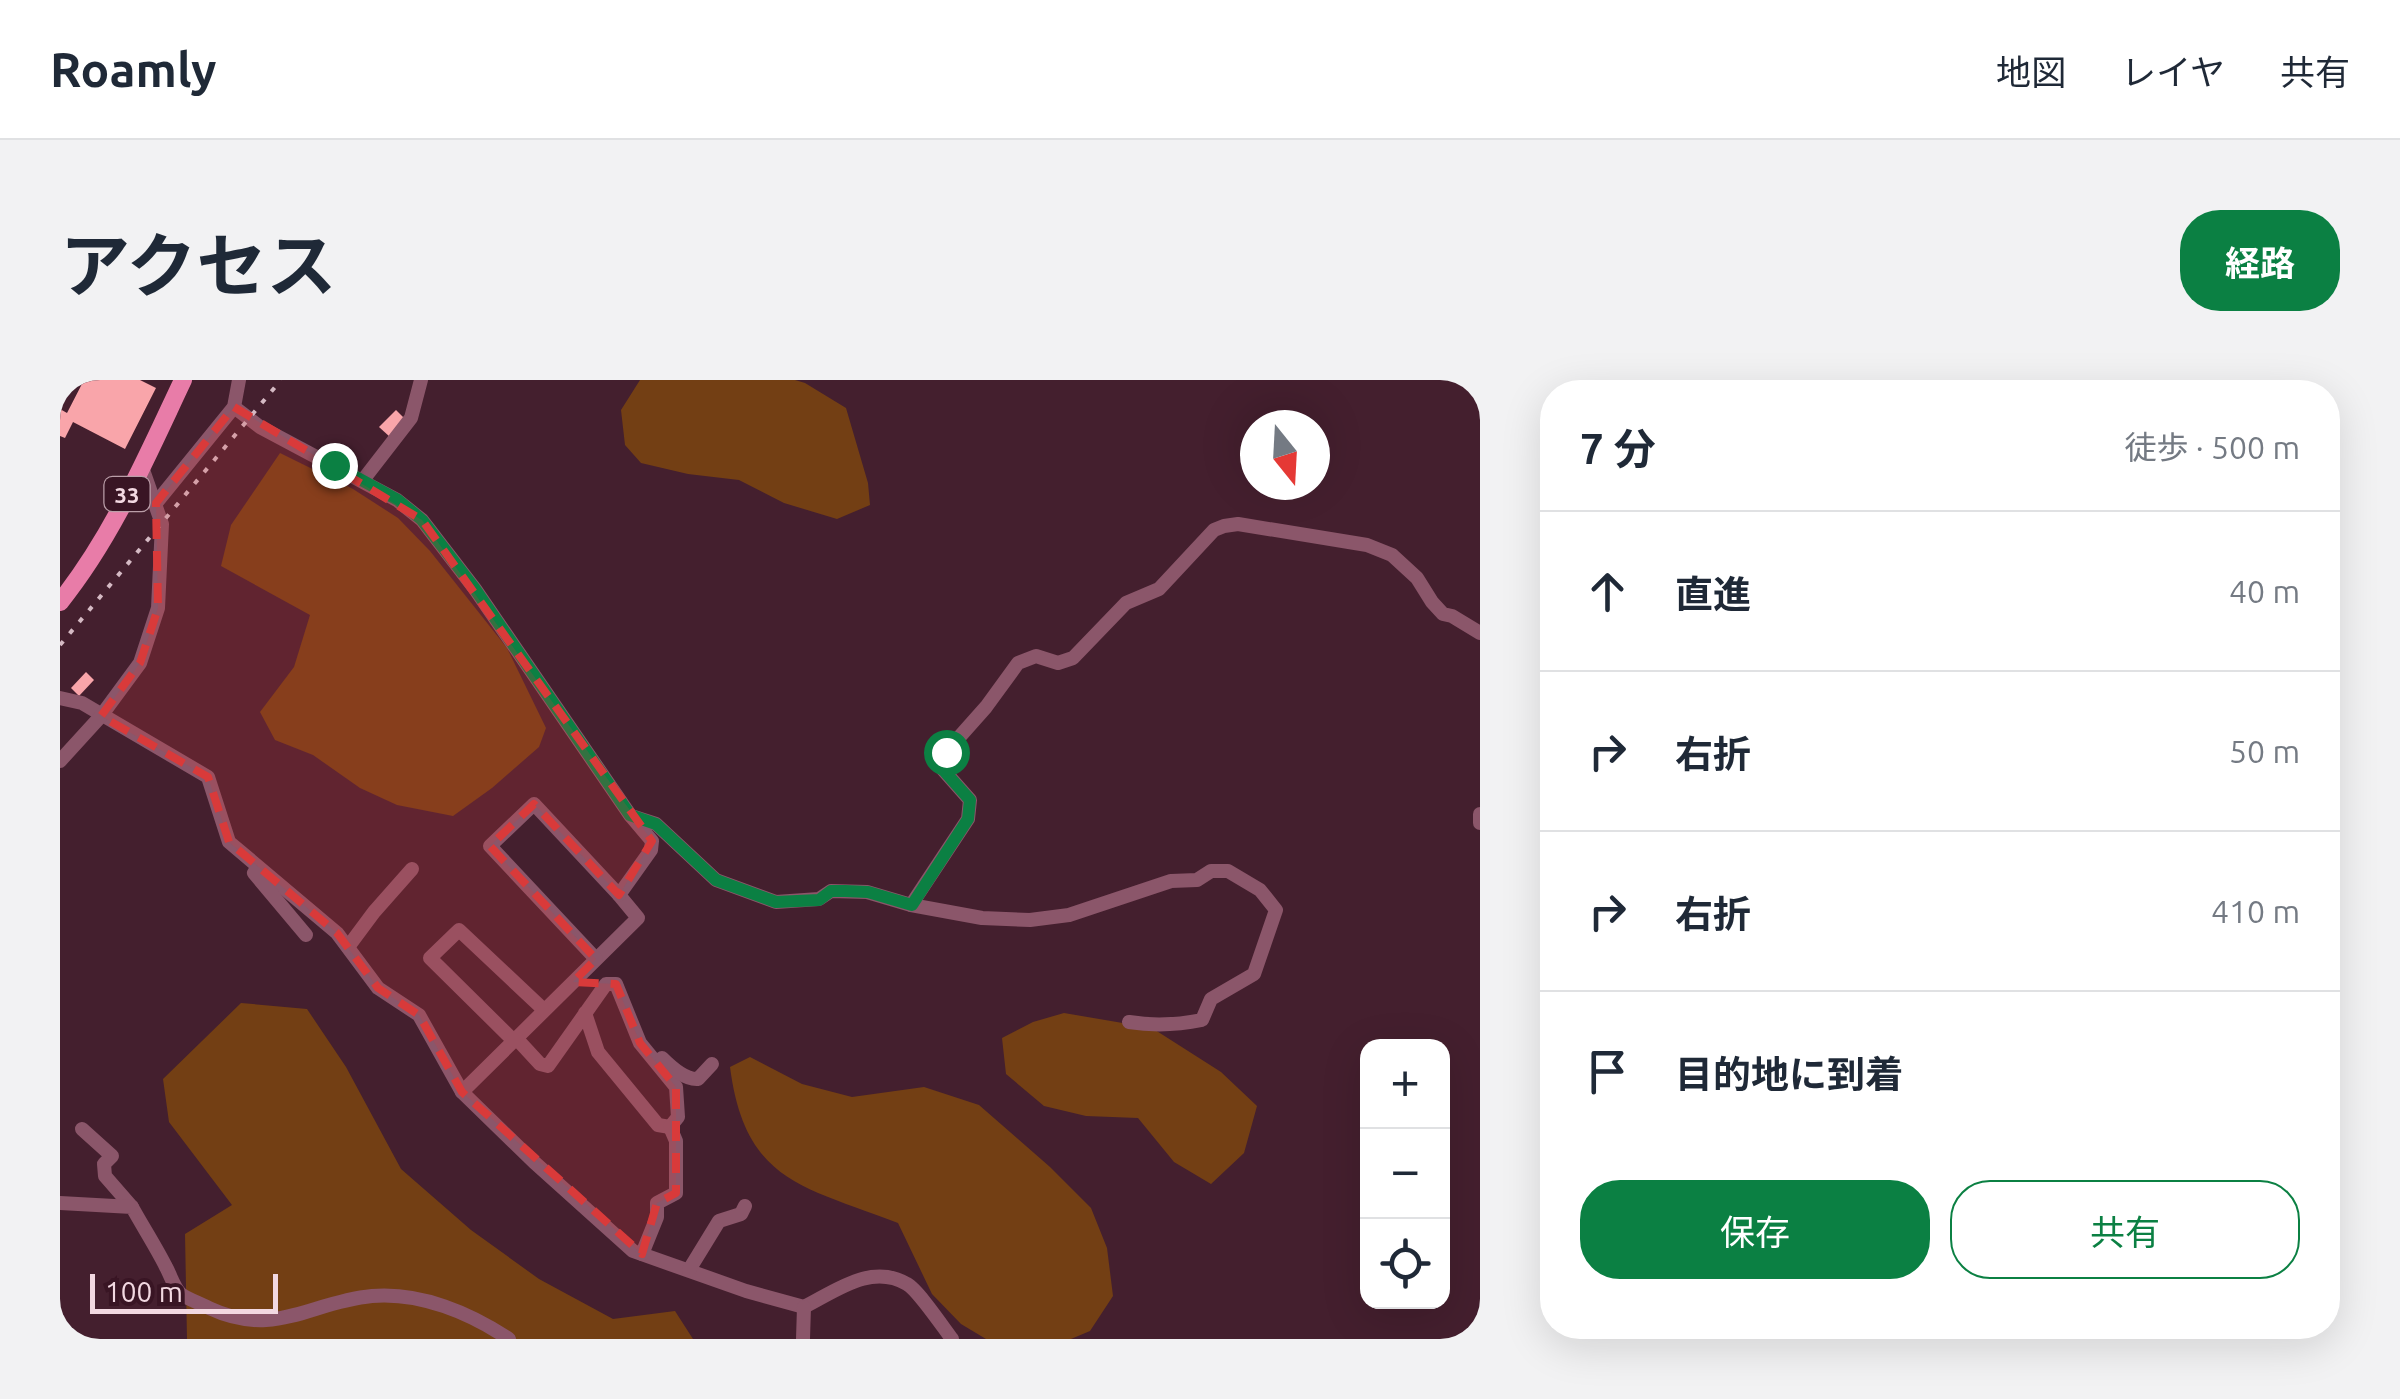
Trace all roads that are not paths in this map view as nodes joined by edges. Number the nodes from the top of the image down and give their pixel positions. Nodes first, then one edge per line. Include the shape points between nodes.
1 (184, 380) edge
2 (240, 380) edge
3 (421, 380) edge
4 (234, 408) junction
5 (142, 467) junction
6 (363, 480) junction
7 (156, 502) junction
8 (60, 602) edge
9 (1480, 632) edge
10 (60, 698) edge
11 (102, 716) junction
12 (60, 762) edge
13 (1480, 814) edge
14 (630, 815) junction
15 (1480, 824) edge
16 (258, 866) junction
17 (412, 869) dead end
18 (619, 895) junction
19 (912, 905) junction
20 (306, 934) dead end
21 (348, 947) junction
22 (596, 959) junction
23 (544, 1010) junction
24 (585, 1013) junction
25 (1129, 1022) dead end
26 (638, 1038) junction
27 (515, 1039) junction
28 (712, 1064) dead end
29 (462, 1092) junction
30 (670, 1127) junction
31 (82, 1129) dead end
32 (60, 1203) edge
33 (746, 1206) dead end
34 (132, 1207) junction
35 (642, 1254) junction
36 (689, 1270) junction
37 (804, 1307) junction
38 (510, 1339) edge
39 (802, 1339) edge
40 (952, 1339) edge

1 - 5 main road, 33
2 - 4 street
3 - 6 street via 411,418
4 - 6 street
4 - 7 street
5 - 7 street
5 - 8 main road, 33
6 - 14 street via 422,520
7 - 11 street via 162,524 158,608 140,663
9 - 19 street via 1443,614 1392,554 1238,524 1214,530 1159,589 1126,602 1073,658 1058,663 1036,656 1018,663 946,752 939,765 970,800 968,819
10 - 11 street
11 - 12 street
11 - 16 street via 208,777 229,842
13 - 15 street
14 - 18 street via 652,841 651,850
14 - 19 street via 656,824 716,880 776,902 845,891
16 - 20 street via 254,873
16 - 21 street
17 - 21 street
18 - 22 street via 638,918
18 - 22 street via 534,804 490,846
19 - 25 street via 1030,920 1069,915 1211,871 1228,872 1260,890 1276,910 1254,974 1212,999 1202,1020
21 - 29 street via 378,988 420,1015
22 - 23 street
23 - 27 street
23 - 27 street via 459,930 430,958
24 - 26 street via 606,984 616,984
24 - 27 street via 548,1066
24 - 30 street via 607,1066 658,1125
26 - 28 street via 693,1080
26 - 30 street via 676,1086 678,1116
27 - 29 street
29 - 35 street
30 - 35 street via 676,1192 656,1203 658,1217
31 - 34 street via 112,1156 105,1176
32 - 34 street
33 - 36 street via 720,1221
34 - 38 street via 178,1292 218,1313 280,1322 348,1300 400,1296 447,1307
35 - 36 street
36 - 37 street
37 - 39 street
37 - 40 street via 862,1277 883,1277 909,1284

